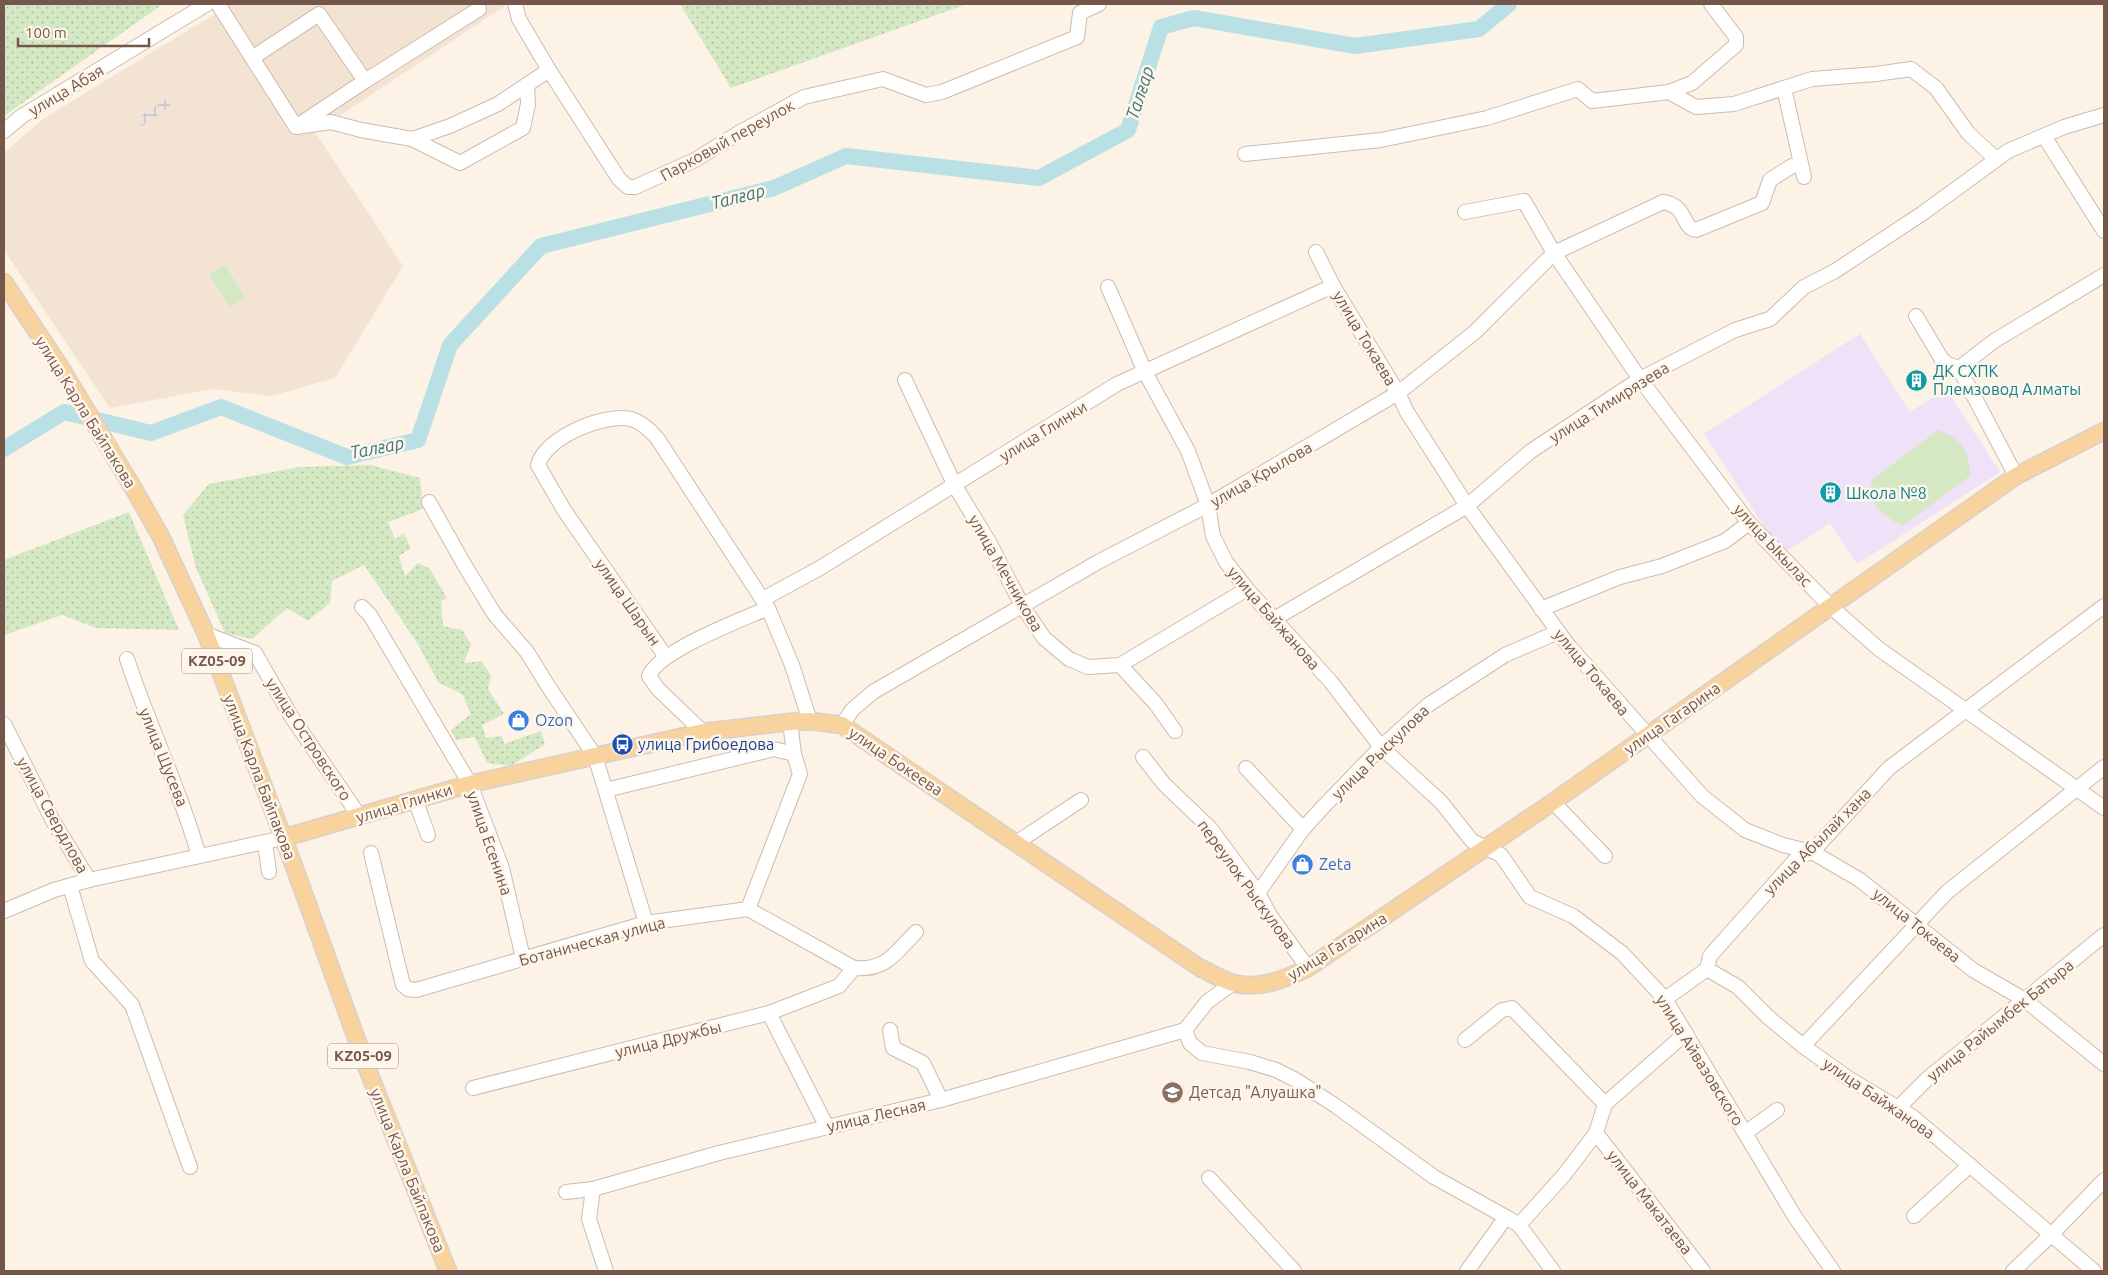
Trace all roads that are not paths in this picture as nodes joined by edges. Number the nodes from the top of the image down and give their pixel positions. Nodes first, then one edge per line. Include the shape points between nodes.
1 (206, 4) edge
2 (218, 4) edge
3 (515, 4) edge
4 (1099, 4) edge
5 (1711, 4) edge
6 (478, 5) edge
7 (252, 58) junction
8 (549, 70) junction
9 (365, 81) junction
10 (527, 85) junction
11 (1784, 88) junction
12 (1669, 92) junction
13 (2104, 115) edge
14 (296, 127) junction
15 (4, 131) edge
16 (2044, 136) junction
17 (412, 139) junction
18 (1245, 154) dead end
19 (1996, 159) junction
20 (1792, 166) dead end
21 (1804, 177) dead end
22 (1466, 212) dead end
23 (2104, 231) edge
24 (1316, 252) dead end
25 (1554, 253) junction
26 (2104, 275) edge
27 (4, 282) edge
28 (1333, 286) junction
29 (1108, 288) dead end
30 (1916, 316) dead end
31 (1960, 368) junction
32 (1145, 372) junction
33 (1640, 379) junction
34 (905, 380) dead end
35 (1398, 394) junction
36 (2104, 430) edge
37 (2016, 476) junction
38 (955, 486) junction
39 (430, 502) dead end
40 (1208, 505) junction
41 (1467, 506) junction
42 (1749, 522) junction
43 (1247, 589) junction
44 (766, 604) junction
45 (1830, 606) junction
46 (2104, 606) edge
47 (362, 607) dead end
48 (1023, 607) junction
49 (1541, 609) junction
50 (1274, 619) junction
51 (1558, 632) junction
52 (206, 634) junction
53 (666, 657) junction
54 (126, 659) dead end
55 (1120, 665) junction
56 (1966, 710) junction
57 (810, 721) junction
58 (790, 722) junction
59 (4, 724) edge
60 (842, 725) junction
61 (1175, 731) dead end
62 (703, 732) junction
63 (1646, 735) junction
64 (1381, 747) junction
65 (794, 754) junction
66 (595, 756) junction
67 (1143, 757) dead end
68 (2104, 767) edge
69 (1246, 768) dead end
70 (470, 784) junction
71 (2076, 788) junction
72 (606, 790) junction
73 (416, 799) junction
74 (1081, 800) dead end
75 (1554, 802) junction
76 (2104, 808) edge
77 (360, 817) junction
78 (1303, 829) junction
79 (1505, 834) junction
80 (428, 835) dead end
81 (283, 838) junction
82 (265, 843) junction
83 (1016, 843) junction
84 (1485, 848) junction
85 (1812, 852) junction
86 (371, 853) dead end
87 (1500, 855) junction
88 (199, 856) junction
89 (1605, 856) dead end
90 (269, 872) dead end
91 (88, 880) junction
92 (70, 886) junction
93 (1258, 893) junction
94 (748, 909) junction
95 (4, 911) edge
96 (646, 923) junction
97 (1915, 924) junction
98 (916, 932) dead end
99 (2104, 935) edge
100 (523, 958) junction
101 (854, 968) junction
102 (1308, 968) junction
103 (1707, 969) junction
104 (1233, 983) junction
105 (1665, 999) junction
106 (2025, 1000) junction
107 (769, 1013) junction
108 (890, 1030) dead end
109 (1185, 1030) junction
110 (1686, 1033) junction
111 (1464, 1040) dead end
112 (1803, 1046) junction
113 (2104, 1064) edge
114 (473, 1088) dead end
115 (940, 1100) junction
116 (1605, 1104) junction
117 (1898, 1108) junction
118 (1777, 1110) dead end
119 (826, 1127) junction
120 (1596, 1133) junction
121 (1745, 1133) junction
122 (1970, 1165) junction
123 (190, 1167) dead end
124 (1209, 1178) dead end
125 (2104, 1180) edge
126 (593, 1189) junction
127 (566, 1192) dead end
128 (1914, 1216) dead end
129 (1506, 1217) junction
130 (1519, 1225) junction
131 (2052, 1234) junction
132 (448, 1271) edge
133 (606, 1271) edge
134 (1294, 1271) edge
135 (1467, 1271) edge
136 (1553, 1271) edge
137 (1704, 1271) edge
138 (1833, 1271) edge
139 (2013, 1271) edge
140 (2094, 1271) edge

1 - 15 street, улица Абая via 22,116
2 - 7 street
3 - 8 street via 519,19
4 - 8 street, Парковый переулок via 1080,13 1077,36 956,87 926,95 883,79 804,98 695,160 643,185 628,187 619,180
5 - 12 street via 1736,37 1736,45 1692,83
6 - 9 street
7 - 9 street via 319,14
7 - 14 street
8 - 10 street
9 - 14 street
10 - 17 street via 498,104
10 - 17 street via 528,104 523,128 460,163
11 - 12 street via 1734,104 1696,107
11 - 19 street via 1812,79 1911,69 1936,88 1968,133
11 - 21 street
12 - 18 street via 1592,102 1578,90 1488,118 1381,140
13 - 16 street, улица Тимирязева
14 - 17 street via 331,122
16 - 19 street, улица Тимирязева via 2008,150
16 - 23 street
19 - 33 street, улица Тимирязева via 1923,213 1835,271 1804,287 1770,319 1735,330
20 - 25 street, улица Крылова via 1770,180 1762,203 1696,230 1690,228 1678,207 1663,202
22 - 25 street, улица Ыкылас via 1524,201
24 - 28 street, улица Токаева
25 - 33 street, улица Ыкылас
25 - 35 street, улица Крылова via 1475,332
26 - 31 street via 1994,342
27 - 52 main road, улица Карла Байпакова / KZ05-09 via 59,365 135,491 161,537
28 - 32 street, улица Глинки
28 - 35 street, улица Токаева
29 - 32 street, улица Байжанова
30 - 31 street via 1947,364
31 - 37 street
32 - 38 street, улица Глинки via 1117,384
32 - 40 street, улица Байжанова via 1188,451
33 - 41 street, улица Тимирязева via 1531,451
33 - 42 street, улица Ыкылас
34 - 38 street, улица Мечникова
35 - 40 street, улица Крылова
35 - 41 street, улица Токаева
36 - 37 main road, улица Гагарина
37 - 45 main road, улица Гагарина
38 - 44 street, улица Глинки
38 - 48 street, улица Мечникова
39 - 66 street via 495,615 527,652
40 - 43 street, улица Байжанова via 1213,536 1226,562
40 - 48 street, улица Крылова via 1098,562
41 - 49 street, улица Токаева
41 - 50 street, улица Тимирязева
42 - 45 street, улица Ыкылас
42 - 49 street via 1725,542 1662,566 1620,577
43 - 50 street, улица Байжанова
43 - 55 street, улица Мечникова
44 - 53 street, улица Глинки
44 - 53 street, улица Шарын via 649,428 631,419 607,420 578,428 544,451 538,465 564,510
44 - 57 street via 792,665
45 - 56 street, улица Ыкылас via 1879,649
45 - 63 main road, улица Гагарина
46 - 56 street, улица Абылай хана
47 - 70 street, улица Есенина via 370,615
48 - 55 street, улица Мечникова via 1044,638 1069,660 1088,667
48 - 60 street, улица Крылова via 873,692 852,710
49 - 51 street, улица Токаева
50 - 64 street, улица Байжанова via 1331,682
51 - 63 street, улица Токаева
51 - 64 street, улица Рыскулова via 1505,655 1428,705
52 - 77 street, улица Островского via 255,653 291,716
52 - 81 main road, улица Карла Байпакова / KZ05-09
53 - 62 street, улица Шарын via 652,668 649,676 658,689
54 - 88 street, улица Щусева via 188,817
55 - 61 street via 1156,704
56 - 71 street, улица Ыкылас
56 - 85 street, улица Абылай хана via 1889,768
57 - 58 main road, улица Глинки
57 - 60 main road, улица Бокеева
58 - 62 main road, улица Глинки
58 - 65 street
59 - 91 street, улица Свердлова via 53,821
60 - 83 main road, улица Бокеева
62 - 66 main road, улица Глинки
63 - 75 main road, улица Гагарина
63 - 85 street, улица Токаева via 1702,796 1745,830
64 - 78 street, улица Рыскулова
64 - 84 street, улица Байжанова via 1441,802 1472,842
65 - 72 street via 774,749
65 - 94 street via 800,774
66 - 70 main road, улица Глинки
66 - 72 street
67 - 93 street, переулок Рыскулова via 1164,784 1210,828
68 - 71 street
69 - 78 street
70 - 73 main road, улица Глинки
70 - 100 street, улица Есенина via 502,868
71 - 76 street, улица Ыкылас
71 - 97 street via 1947,892
72 - 96 street
73 - 77 main road, улица Глинки
73 - 80 street
74 - 83 street
75 - 79 main road, улица Гагарина
75 - 89 street
77 - 81 main road, улица Глинки
78 - 93 street, улица Рыскулова
79 - 84 main road, улица Гагарина
79 - 87 street
81 - 82 street, улица Глинки
81 - 132 main road, улица Карла Байпакова / KZ05-09 via 367,1068
82 - 88 street, улица Глинки
82 - 90 street
83 - 104 main road, улица Бокеева via 1200,968
84 - 87 street, улица Айвазовского
84 - 102 main road, улица Гагарина
85 - 97 street, улица Токаева via 1886,898
85 - 103 street, улица Абылай хана via 1798,857 1710,956
86 - 100 street, Ботаническая улица via 408,990
87 - 105 street, улица Айвазовского via 1530,897 1574,916 1615,947
88 - 91 street, улица Глинки
91 - 92 street, улица Глинки
92 - 95 street, улица Глинки
92 - 123 street via 92,961 132,1005
93 - 102 street, переулок Рыскулова
94 - 96 street, Ботаническая улица
94 - 101 street
96 - 100 street, Ботаническая улица
97 - 106 street, улица Токаева via 1973,970
97 - 112 street
98 - 101 street via 885,964 869,970
99 - 106 street, улица Райымбек Батыра
101 - 107 street, улица Дружбы via 839,986
102 - 104 main road, улица Гагарина via 1285,979 1260,985
103 - 105 street, улица Абылай хана
103 - 112 street, улица Байжанова via 1738,987
104 - 109 street via 1207,1002
105 - 110 street, улица Айвазовского
106 - 113 street, улица Токаева
106 - 117 street, улица Райымбек Батыра via 1926,1079
107 - 114 street, улица Дружбы
107 - 119 street
108 - 115 street via 893,1048 925,1066
109 - 115 street, улица Лесная
109 - 129 street via 1190,1043 1202,1053 1250,1062 1296,1080 1434,1177
110 - 116 street
110 - 121 street, улица Айвазовского
111 - 116 street via 1502,1010 1512,1008
112 - 117 street, улица Байжанова
115 - 119 street, улица Лесная
116 - 120 street
117 - 122 street, улица Байжанова
118 - 121 street
119 - 126 street, улица Лесная
120 - 130 street
120 - 137 street, улица Макатаева
121 - 138 street, улица Айвазовского via 1795,1217
122 - 128 street
122 - 131 street, улица Байжанова
124 - 134 street
125 - 131 street
126 - 127 street, улица Лесная
126 - 133 street via 589,1219
129 - 130 street
129 - 135 street
130 - 136 street
131 - 139 street
131 - 140 street, улица Байжанова

